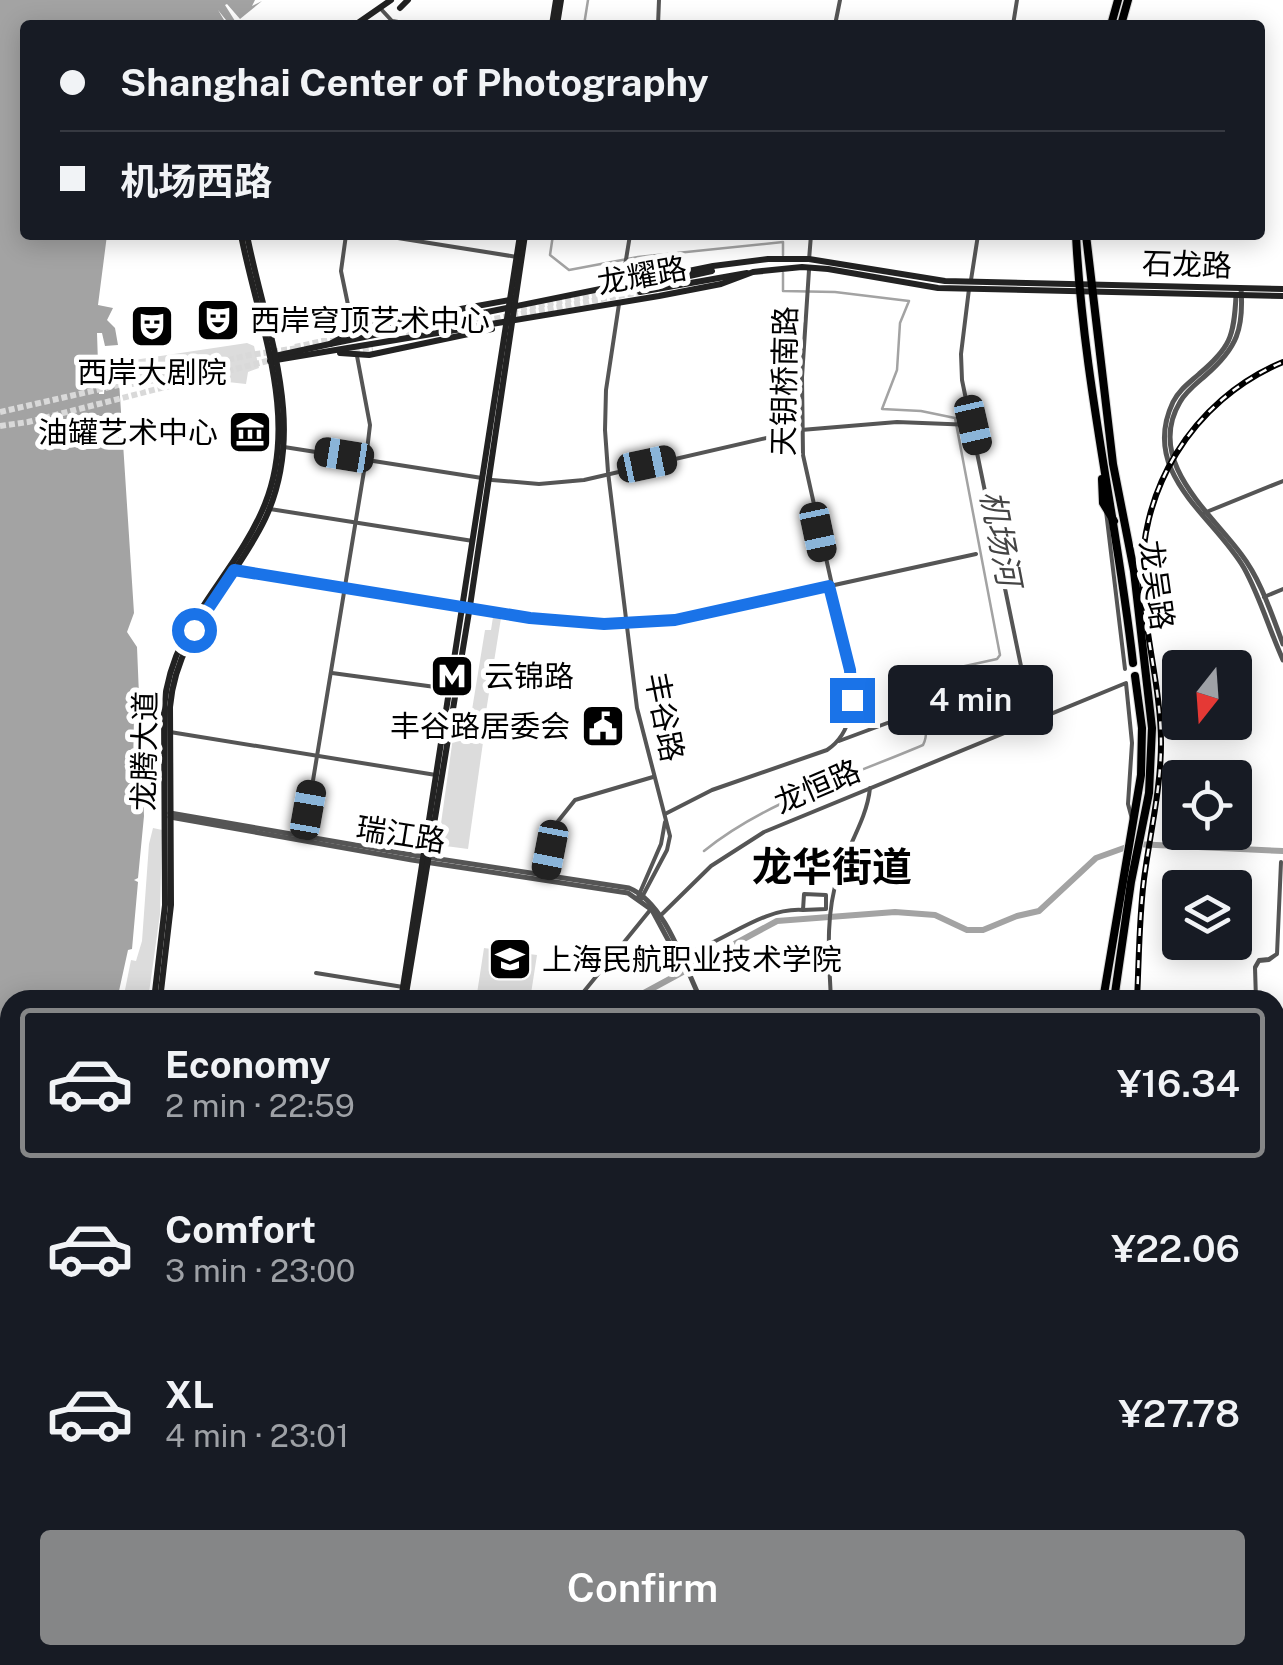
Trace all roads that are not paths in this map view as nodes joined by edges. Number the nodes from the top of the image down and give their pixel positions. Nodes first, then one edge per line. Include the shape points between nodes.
1 (408, 0) edge
2 (383, 3) edge
3 (400, 8) dead end
4 (359, 20) edge
5 (245, 240) edge
6 (345, 240) edge
7 (410, 240) edge
8 (434, 240) edge
9 (521, 240) edge
10 (521, 240) edge
11 (629, 240) edge
12 (811, 240) edge
13 (977, 240) edge
14 (1076, 240) edge
15 (1086, 240) edge
16 (434, 244) junction
17 (516, 257) junction
18 (762, 260) junction
19 (810, 263) junction
20 (753, 272) junction
21 (623, 280) junction
22 (970, 286) junction
23 (1091, 287) junction
24 (1078, 288) junction
25 (1239, 292) junction
26 (1283, 292) edge
27 (619, 303) junction
28 (506, 305) junction
29 (508, 322) junction
30 (491, 326) junction
31 (382, 328) tunnel mouth
32 (354, 330) junction
33 (330, 344) junction
34 (373, 349) tunnel mouth
35 (319, 353) junction
36 (357, 356) junction
37 (271, 359) junction
38 (973, 425) junction
39 (802, 430) junction
40 (279, 447) junction
41 (1101, 454) junction
42 (366, 459) junction
43 (608, 472) junction
44 (484, 479) junction
45 (1283, 480) edge
46 (269, 509) junction
47 (1106, 511) junction
48 (1203, 514) junction
49 (356, 523) junction
50 (1115, 523) junction
51 (473, 540) junction
52 (976, 554) dead end
53 (231, 569) junction
54 (829, 586) junction
55 (345, 587) junction
56 (1283, 589) edge
57 (1262, 598) junction
58 (466, 606) junction
59 (628, 624) junction
60 (1283, 644) edge
61 (1283, 660) edge
62 (1134, 663) dead end
63 (1125, 670) dead end
64 (332, 672) junction
65 (1135, 676) dead end
66 (1126, 683) joint
67 (450, 689) junction
68 (1028, 700) dead end
69 (890, 722) dead end
70 (170, 732) junction
71 (839, 741) junction
72 (317, 756) junction
73 (436, 776) junction
74 (653, 777) junction
75 (870, 788) junction
76 (169, 815) junction
77 (665, 816) junction
78 (1133, 827) junction
79 (304, 836) junction
80 (426, 859) junction
81 (545, 874) junction
82 (641, 896) junction
83 (652, 906) junction
84 (803, 910) junction
85 (660, 917) junction
86 (680, 958) junction
87 (1269, 960) edge
88 (1269, 960) edge
89 (1269, 960) edge
90 (1269, 960) edge
91 (316, 973) dead end
92 (403, 987) joint
93 (158, 990) edge
94 (405, 990) edge
95 (586, 990) edge
96 (696, 990) edge
97 (831, 990) edge
98 (1105, 990) edge
99 (1115, 990) edge
100 (1255, 990) edge
101 (1256, 990) edge

1 - 3 main road
2 - 4 main road
5 - 37 main road, 龙腾大道
6 - 32 street via 341,271
7 - 16 street
8 - 16 street
9 - 17 main road
10 - 28 main road
11 - 21 street
12 - 19 street, 天钥桥南路
13 - 22 street
14 - 24 main road, 龙吴路
15 - 23 main road, 龙吴路
16 - 17 street
17 - 28 main road
18 - 19 main road, 龙耀路
18 - 20 main road via 639,290
18 - 21 main road, 龙耀路
19 - 20 main road, 龙耀路
19 - 22 main road, 龙耀路
19 - 39 street, 天钥桥南路
20 - 27 main road, 龙耀路
21 - 28 main road, 龙耀路
22 - 24 main road, 龙耀路
22 - 38 street via 961,354
23 - 24 main road, 龙耀路
23 - 25 main road, 石龙路
23 - 99 main road, 龙吴路 via 1152,728 1149,794
24 - 41 main road, 龙吴路
25 - 26 main road, 石龙路
25 - 48 street via 1229,344 1175,398 1166,432 1173,476
27 - 29 main road, 龙耀路
27 - 43 street via 606,390
28 - 29 main road
28 - 31 main road
28 - 32 main road, 龙耀路
28 - 33 main road, 龙耀路
29 - 30 main road, 龙耀路
29 - 44 main road
30 - 34 main road
30 - 35 main road, 龙耀路
30 - 36 main road, 龙耀路
32 - 33 main road, 龙耀路
33 - 37 main road, 龙耀路
35 - 36 main road, 龙耀路
35 - 37 main road, 龙耀路
36 - 42 street via 370,425
37 - 40 main road, 龙腾大道
38 - 39 street via 882,422
38 - 68 street
39 - 43 street
39 - 54 street, 天钥桥南路
40 - 42 street
40 - 46 main road, 龙腾大道
40 - 53 main road, 龙腾大道 via 265,504
41 - 47 main road
41 - 50 main road, 龙吴路
42 - 44 street
42 - 49 street
43 - 44 street via 539,484
43 - 59 street, 丰谷路
44 - 51 main road
44 - 58 main road
45 - 48 street
46 - 49 street
46 - 53 main road, 龙腾大道
47 - 50 main road
47 - 63 street
48 - 57 street via 1241,554
49 - 51 street
49 - 55 street
50 - 62 main road, 龙吴路
51 - 58 main road
52 - 54 street
53 - 55 street
53 - 70 main road, 龙腾大道 via 182,651
53 - 76 main road, 龙腾大道 via 182,638 169,673
54 - 59 street
54 - 71 street, 天钥桥南路 via 852,679
55 - 58 street
55 - 64 street
56 - 57 street
57 - 60 street
57 - 61 street
58 - 59 street
58 - 67 main road
58 - 80 main road
59 - 74 street, 丰谷路
64 - 67 street
64 - 72 street
65 - 78 main road, 龙吴路 via 1142,744
66 - 75 street, 龙恒路
66 - 78 street, 龙吴路
67 - 73 main road
69 - 71 street
70 - 72 street
70 - 76 main road, 龙腾大道
71 - 77 street via 697,796
72 - 73 street
72 - 79 street
73 - 80 main road
74 - 77 street, 丰谷路
74 - 81 street via 574,800 555,825
75 - 85 street, 龙恒路 via 741,845
75 - 97 street via 836,880 828,924
76 - 79 street, 瑞江路
76 - 80 street, 瑞江路
76 - 93 main road, 龙腾大道
77 - 82 street, 丰谷路 via 670,845
78 - 98 main road, 龙吴路
79 - 80 street, 瑞江路
80 - 81 street, 瑞江路
80 - 82 street, 瑞江路
80 - 92 main road
80 - 94 main road
81 - 82 street, 瑞江路 via 623,886
82 - 83 street
83 - 85 street
83 - 95 street
84 - 84 street via 804,894 826,895 826,909
84 - 86 street via 782,910
85 - 86 street
85 - 86 street
86 - 96 street
87 - 101 street via 1255,968
88 - 89 street via 1277,954 1281,862 1276,954
90 - 100 street via 1254,968
91 - 92 street

